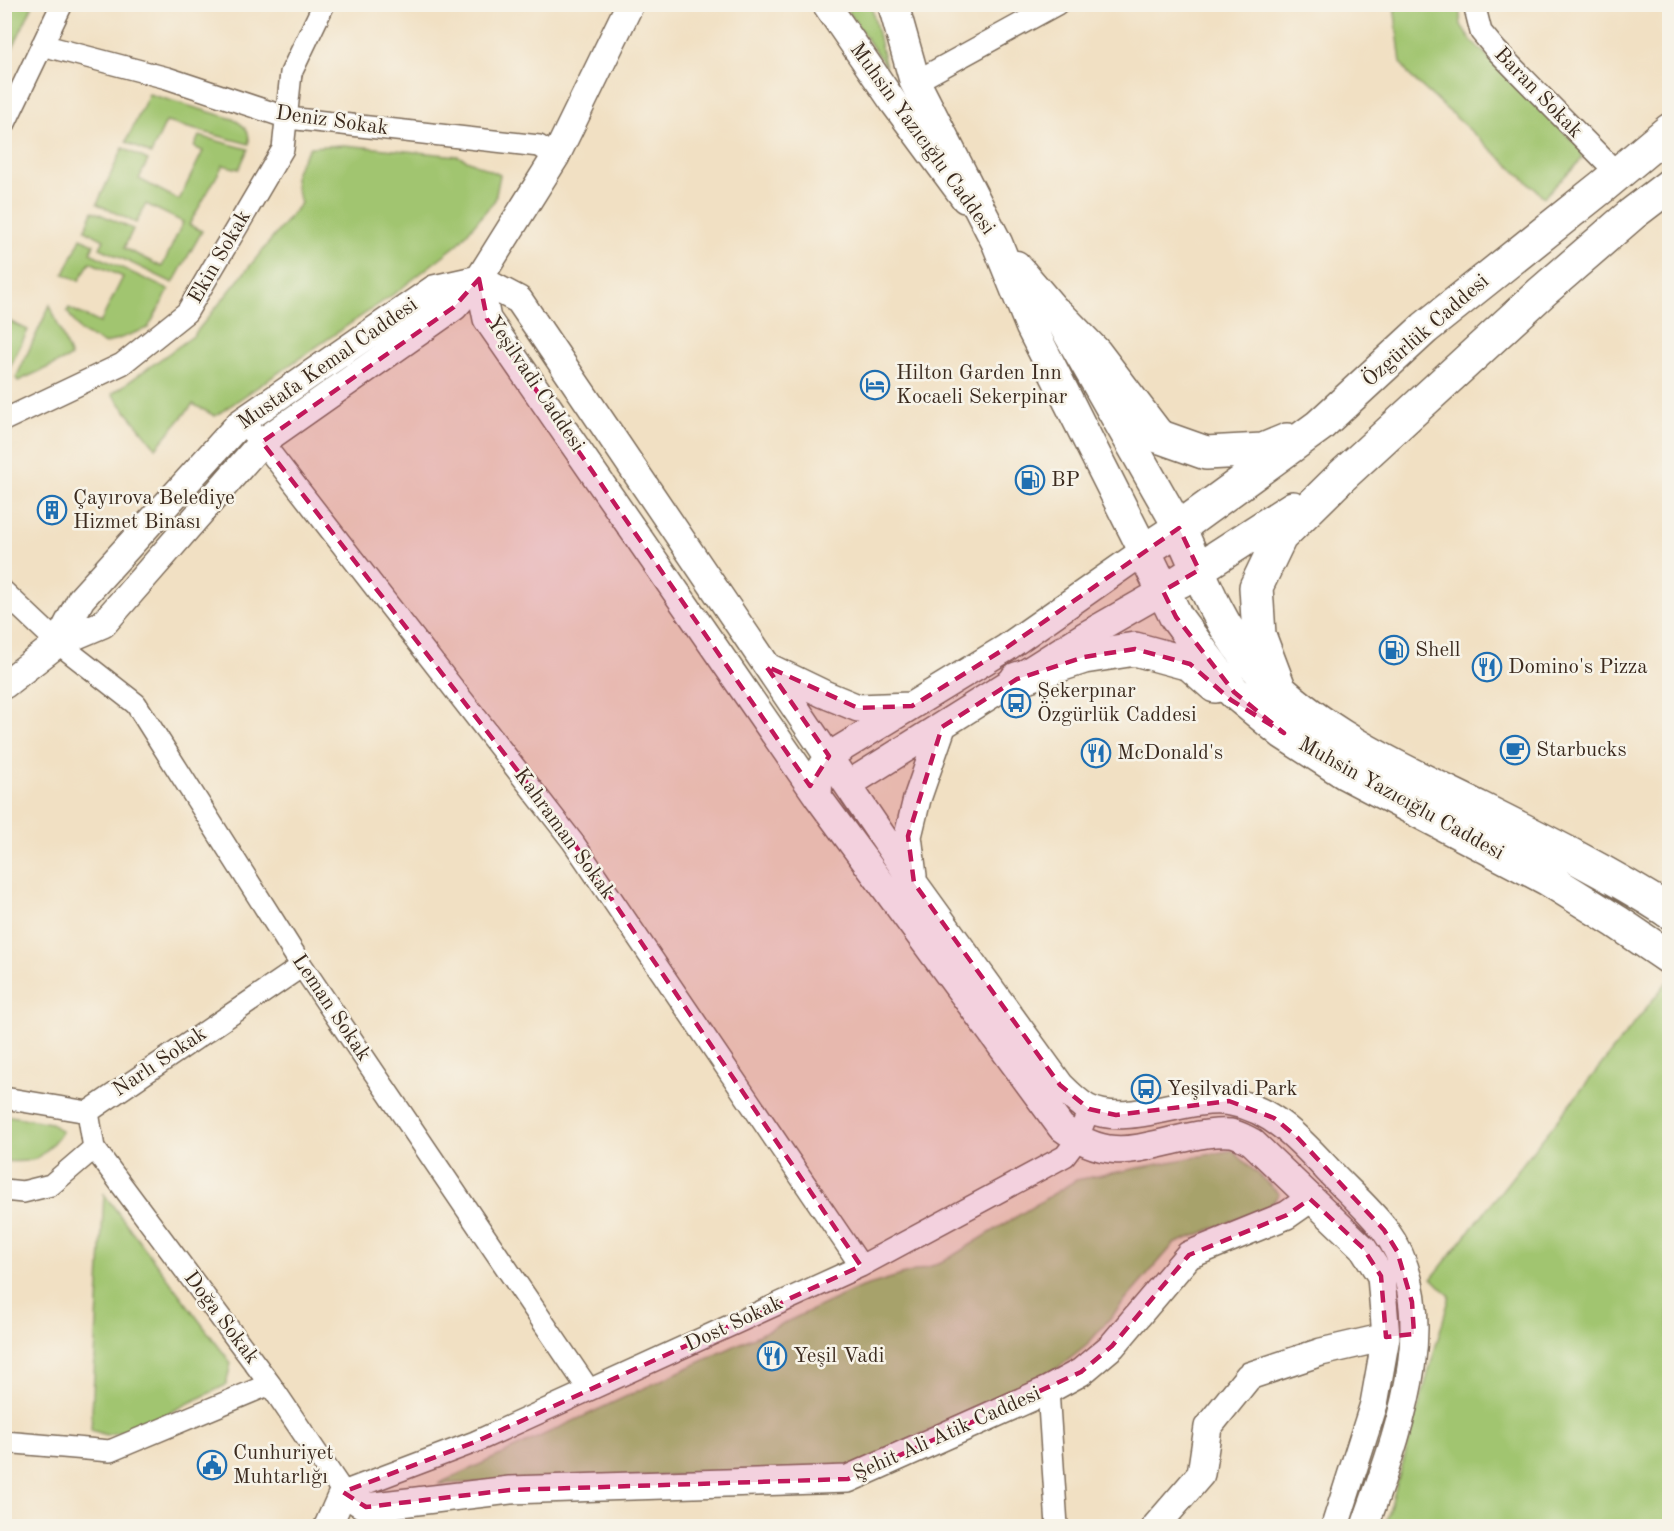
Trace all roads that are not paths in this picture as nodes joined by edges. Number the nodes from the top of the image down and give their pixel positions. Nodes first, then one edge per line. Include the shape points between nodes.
1 (62, 4) edge
2 (324, 4) edge
3 (630, 4) edge
4 (826, 4) edge
5 (893, 4) edge
6 (1057, 4) edge
7 (1474, 4) edge
8 (42, 45) junction
9 (915, 82) junction
10 (288, 118) junction
11 (4, 125) edge
12 (1670, 130) edge
13 (556, 156) junction
14 (1617, 173) junction
15 (1670, 184) edge
16 (997, 243) junction
17 (479, 279) junction
18 (1058, 315) junction
19 (4, 420) edge
20 (240, 423) junction
21 (1319, 426) junction
22 (262, 442) junction
23 (1342, 476) junction
24 (1179, 528) junction
25 (1144, 551) junction
26 (1199, 570) junction
27 (1163, 591) junction
28 (4, 592) edge
29 (58, 643) junction
30 (766, 666) junction
31 (1017, 679) junction
32 (4, 685) edge
33 (1281, 693) junction
34 (912, 706) junction
35 (942, 727) junction
36 (1284, 733) junction
37 (829, 756) junction
38 (849, 784) junction
39 (818, 797) junction
40 (914, 883) junction
41 (1669, 910) edge
42 (1670, 958) edge
43 (302, 966) junction
44 (4, 1098) edge
45 (1089, 1109) junction
46 (88, 1112) junction
47 (1077, 1140) junction
48 (94, 1148) junction
49 (4, 1190) edge
50 (1310, 1199) junction
51 (861, 1266) junction
52 (1414, 1335) junction
53 (1386, 1337) junction
54 (270, 1384) junction
55 (589, 1390) junction
56 (1048, 1390) junction
57 (4, 1442) edge
58 (343, 1492) junction
59 (328, 1527) edge
60 (1057, 1527) edge
61 (1156, 1527) edge
62 (1335, 1527) edge
63 (1365, 1527) edge

1 - 8 street
2 - 10 street, Ekin Sokak via 291,73
3 - 13 street, Mustafa Kemal Caddesi
4 - 16 street, Muhsin Yazıcığlu Caddesi
5 - 9 main road
6 - 9 street
7 - 14 street, Baran Sokak via 1480,32
8 - 10 street, Deniz Sokak via 167,78
8 - 11 street
9 - 16 main road
10 - 13 street, Deniz Sokak via 539,146
10 - 19 street, Ekin Sokak via 283,149 187,312 122,364
12 - 14 main road, Özgürlük Caddesi
13 - 17 street, Mustafa Kemal Caddesi
14 - 21 main road, Özgürlük Caddesi via 1425,328
15 - 23 main road via 1542,292
16 - 18 main road, Muhsin Yazıcığlu Caddesi
16 - 25 main road, Muhsin Yazıcığlu Caddesi via 1031,327
17 - 20 street, Mustafa Kemal Caddesi via 434,289
17 - 22 street, Mustafa Kemal Caddesi via 454,307
17 - 30 street, Yeşilvadi Caddesi via 519,300
17 - 39 street, Yeşilvadi Caddesi via 487,319
18 - 21 main road via 1095,352 1158,436 1206,453 1263,450
18 - 24 main road, Muhsin Yazıcığlu Caddesi
20 - 22 street, Kahraman Sokak
20 - 29 street, Mustafa Kemal Caddesi via 81,599
21 - 24 main road, Özgürlük Caddesi
22 - 29 street, Mustafa Kemal Caddesi via 103,624
22 - 51 street, Kahraman Sokak via 573,842
23 - 26 main road
23 - 33 main road via 1280,537 1256,587 1259,635
24 - 25 main road, Özgürlük Caddesi
24 - 26 main road, Muhsin Yazıcığlu Caddesi
25 - 27 main road, Muhsin Yazıcığlu Caddesi
25 - 34 street via 1006,648
26 - 27 main road
26 - 33 main road, Muhsin Yazıcığlu Caddesi via 1243,652
27 - 31 street
27 - 36 main road, Muhsin Yazıcığlu Caddesi via 1176,617 1216,671 1234,692
28 - 29 street, Leman Sokak
29 - 32 street, Mustafa Kemal Caddesi
29 - 43 street, Leman Sokak via 136,704
30 - 34 street via 858,708
30 - 37 street, Yeşilvadi Caddesi
31 - 35 street
31 - 36 main road via 1084,657 1135,649 1190,664 1231,700
33 - 41 main road, Muhsin Yazıcığlu Caddesi via 1347,741 1567,852
34 - 37 street
35 - 38 street
35 - 40 street via 908,836
36 - 42 main road, Muhsin Yazıcığlu Caddesi via 1346,773 1548,879
37 - 38 street, Yeşilvadi Caddesi
37 - 39 street via 819,772
38 - 40 street, Yeşilvadi Caddesi
39 - 47 street, Yeşilvadi Caddesi via 1047,1110
40 - 45 street, Yeşilvadi Caddesi via 1060,1085
43 - 46 street, Narlı Sokak
43 - 55 street, Leman Sokak
44 - 46 street
45 - 47 street, Dost Sokak
45 - 52 street via 1116,1115 1229,1101 1274,1118 1297,1137 1384,1230 1405,1272
46 - 48 street
47 - 50 street via 1122,1151 1208,1133 1233,1134 1252,1142
47 - 51 street, Dost Sokak via 1065,1155
48 - 49 street via 51,1185 22,1192
48 - 54 street, Doğa Sokak
50 - 53 street via 1363,1248 1381,1276
50 - 56 street, Şehit Ali Atik Caddesi via 1287,1215 1189,1255 1112,1346 1081,1372
51 - 55 street, Dost Sokak
52 - 53 street
52 - 63 street via 1396,1439
53 - 61 street via 1321,1352 1249,1376 1208,1427 1201,1474
53 - 62 street via 1374,1404
54 - 57 street via 110,1450
54 - 58 street, Doğa Sokak
55 - 58 street, Dost Sokak via 475,1442
56 - 58 street, Şehit Ali Atik Caddesi via 848,1479 510,1490 366,1507
56 - 60 street
58 - 59 street

